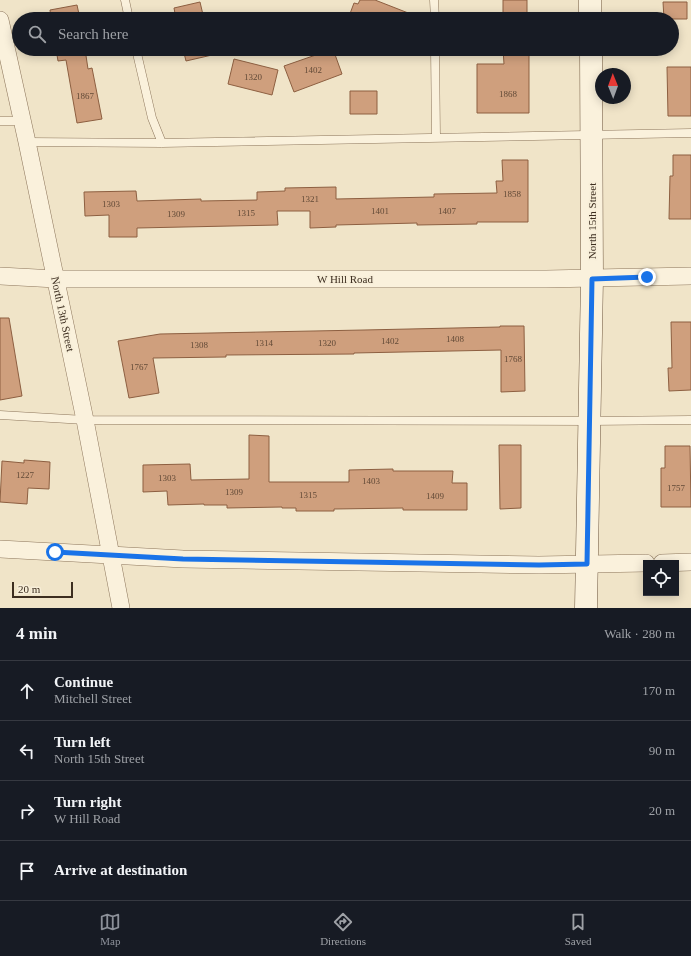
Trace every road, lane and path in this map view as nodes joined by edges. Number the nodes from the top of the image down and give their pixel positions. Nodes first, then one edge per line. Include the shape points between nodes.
1 (125, 0) edge
2 (434, 0) edge
3 (590, 0) edge
4 (128, 12) edge
5 (434, 12) edge
6 (590, 12) edge
7 (0, 20) edge
8 (138, 56) edge
9 (435, 56) edge
10 (591, 56) edge
11 (0, 121) edge
12 (22, 121) junction
13 (691, 133) edge
14 (591, 134) junction
15 (436, 137) junction
16 (27, 142) junction
17 (162, 143) junction
18 (0, 276) edge
19 (691, 276) edge
20 (56, 279) junction
21 (592, 279) junction
22 (0, 415) edge
23 (85, 420) junction
24 (691, 420) edge
25 (590, 421) junction
26 (0, 549) edge
27 (110, 556) junction
28 (679, 562) edge
29 (691, 562) edge
30 (643, 563) edge
31 (587, 564) junction
32 (121, 608) edge
33 (586, 608) edge

1 - 4 lane
2 - 5 lane
3 - 6 street
7 - 12 street, North 13th Street
8 - 17 lane via 152,118
9 - 15 lane
10 - 14 street, North 15th Street
11 - 12 lane
12 - 16 street, North 13th Street
13 - 14 lane
14 - 15 lane
14 - 21 street, North 15th Street
15 - 17 lane
16 - 17 lane
16 - 20 street, North 13th Street
18 - 20 street, W Hill Road
19 - 21 street, W Hill Road
20 - 21 street, W Hill Road
20 - 23 street, North 13th Street
21 - 25 street, North 15th Street
22 - 23 lane
23 - 25 lane
23 - 27 street, North 13th Street
24 - 25 lane
25 - 31 street, North 15th Street
26 - 27 street
27 - 31 street
27 - 32 street, North 13th Street
28 - 29 street
30 - 31 street
31 - 33 street, North 15th Street

